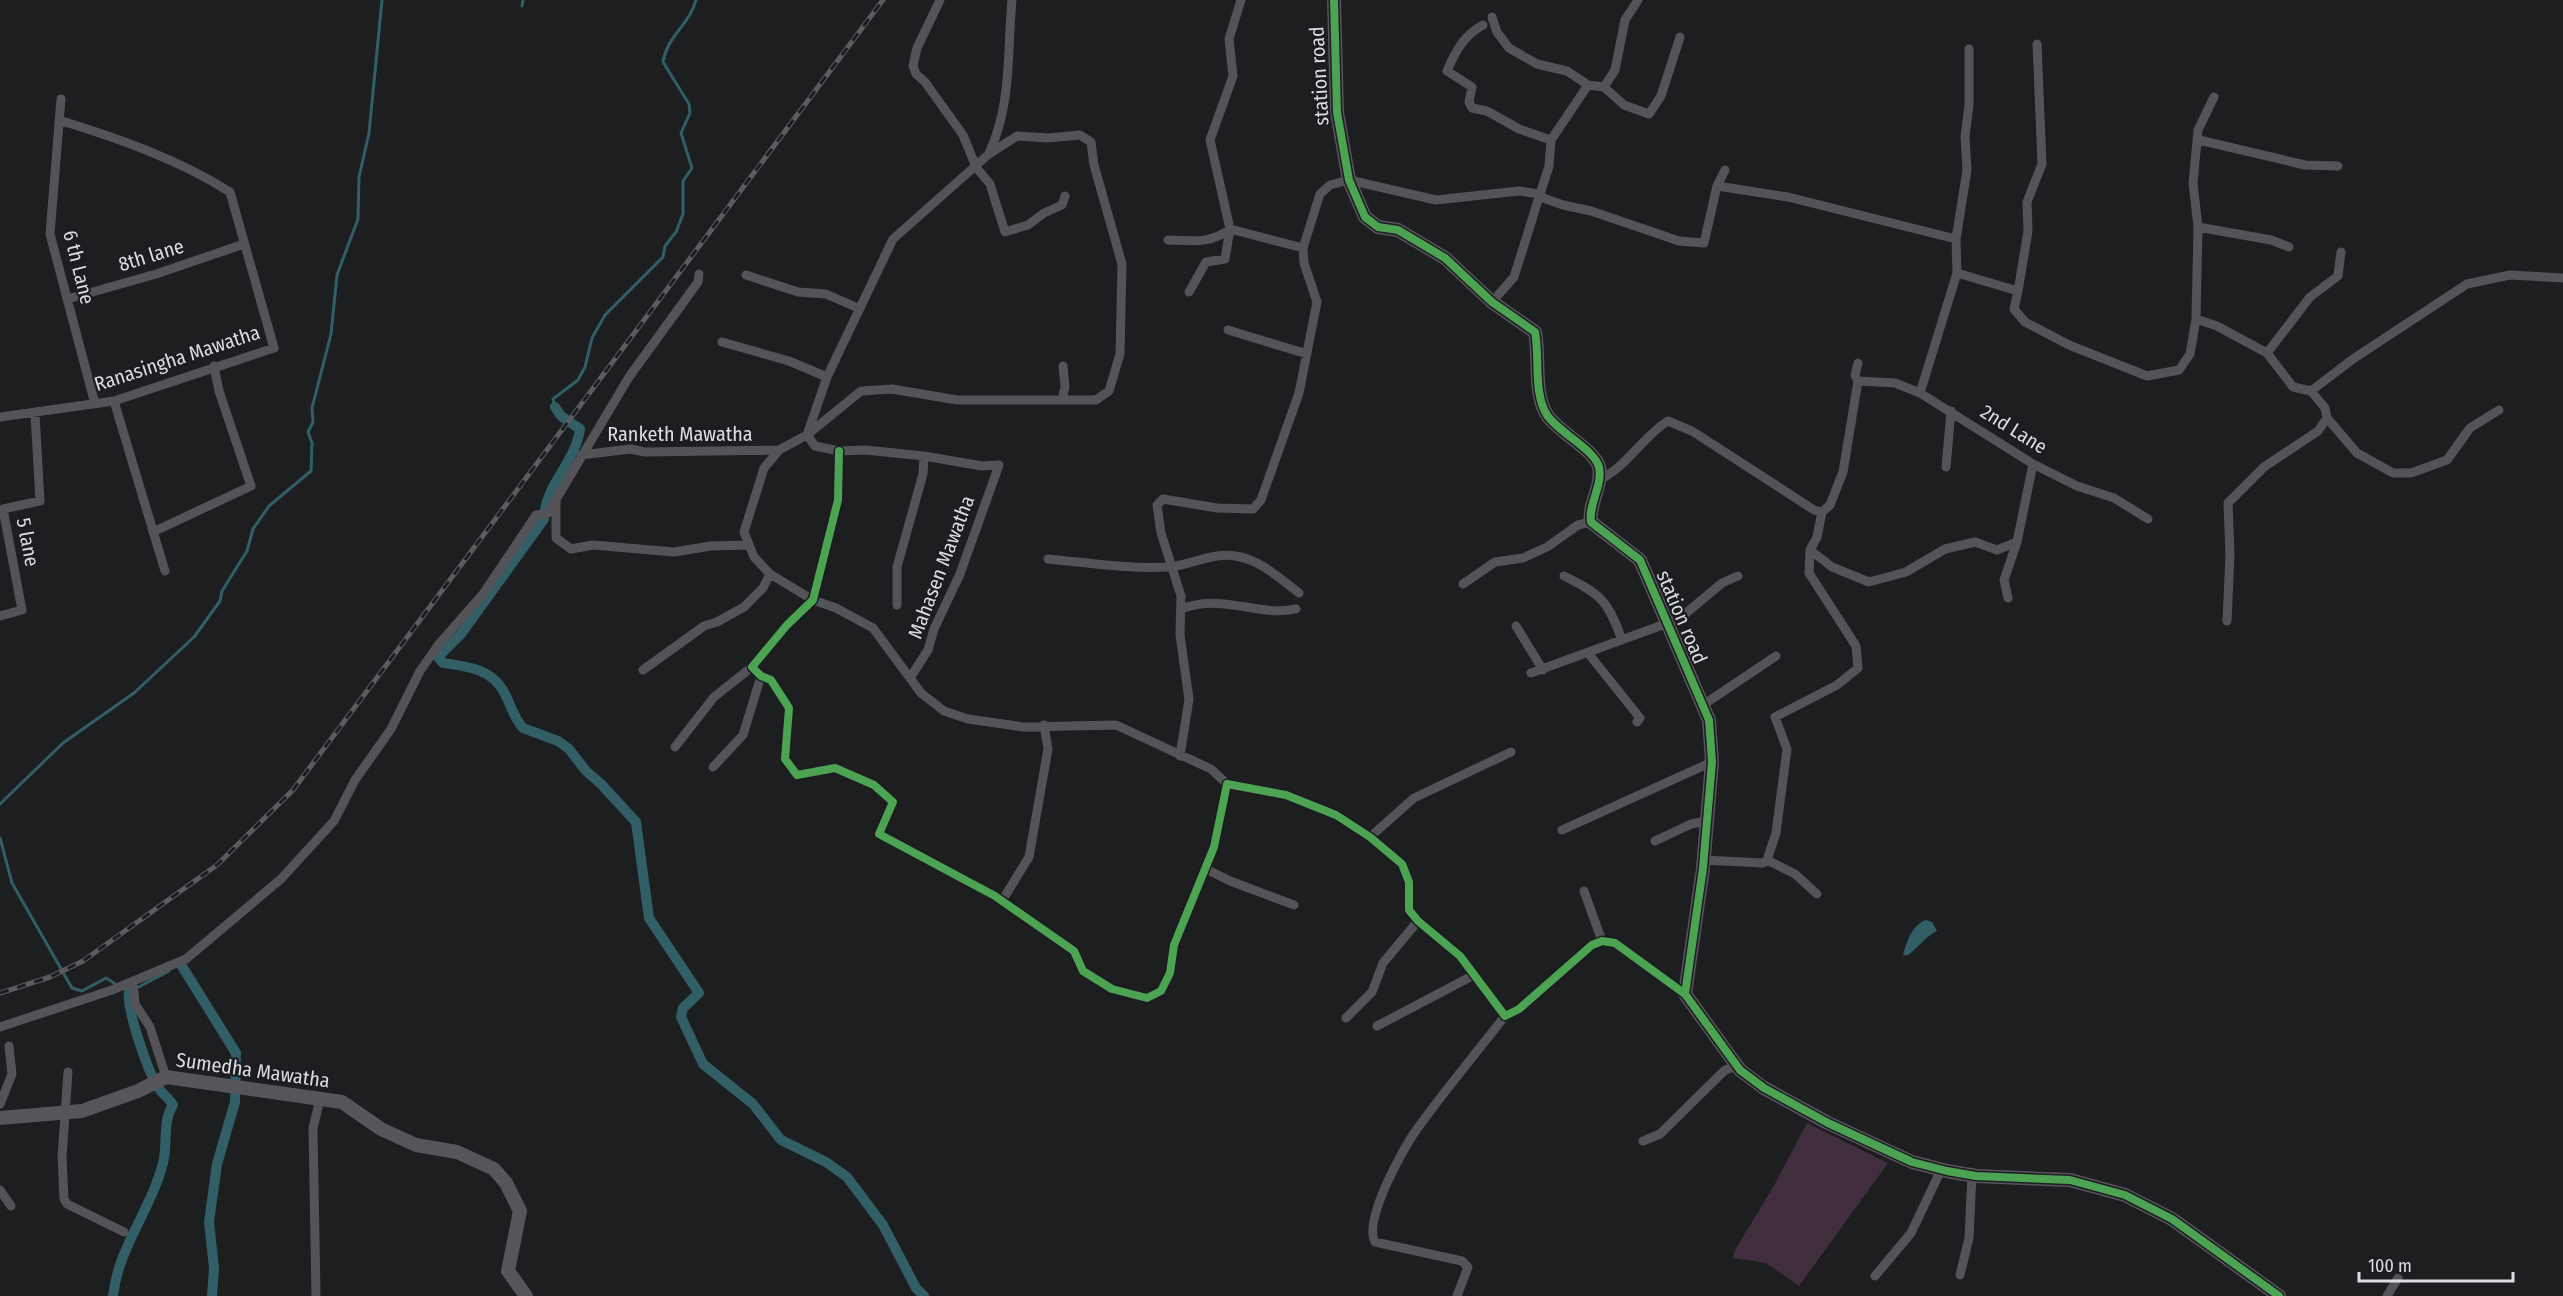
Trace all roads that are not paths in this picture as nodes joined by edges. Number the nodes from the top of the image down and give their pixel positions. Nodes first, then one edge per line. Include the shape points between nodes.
1 (939, 0) edge
2 (1012, 0) edge
3 (1241, 0) edge
4 (1334, 0) edge
5 (1638, 0) edge
6 (1492, 18) dead end
7 (1483, 25) dead end
8 (1680, 37) dead end
9 (2037, 44) dead end
10 (1969, 49) dead end
11 (1588, 85) junction
12 (1604, 87) junction
13 (2214, 97) dead end
14 (61, 99) dead end
15 (59, 120) junction
16 (1551, 140) junction
17 (2199, 140) junction
18 (989, 154) junction
19 (2338, 166) dead end
20 (976, 167) junction
21 (1725, 170) dead end
22 (1349, 180) junction
23 (1717, 186) junction
24 (1540, 194) junction
25 (1065, 196) dead end
26 (2198, 227) junction
27 (1230, 229) junction
28 (1956, 239) junction
29 (1168, 240) dead end
30 (244, 244) junction
31 (1303, 248) junction
32 (2289, 248) dead end
33 (2341, 252) dead end
34 (1957, 273) junction
35 (699, 274) dead end
36 (746, 275) dead end
37 (2563, 278) edge
38 (2018, 291) junction
39 (1189, 292) dead end
40 (68, 299) junction
41 (1492, 302) junction
42 (858, 308) junction
43 (2196, 319) junction
44 (1228, 330) dead end
45 (722, 342) dead end
46 (2267, 352) junction
47 (1307, 354) junction
48 (1858, 363) dead end
49 (214, 366) junction
50 (1063, 366) dead end
51 (827, 377) junction
52 (1858, 381) junction
53 (2311, 392) junction
54 (1920, 393) junction
55 (1062, 400) junction
56 (114, 401) junction
57 (95, 404) junction
58 (2499, 410) dead end
59 (1951, 411) junction
60 (34, 414) junction
61 (0, 417) edge
62 (2327, 418) junction
63 (807, 435) junction
64 (779, 450) junction
65 (839, 451) junction
66 (580, 454) junction
67 (924, 456) junction
68 (2033, 464) junction
69 (1946, 467) dead end
70 (1599, 480) junction
71 (556, 498) junction
72 (1822, 512) junction
73 (2148, 519) dead end
74 (1591, 522) junction
75 (153, 532) junction
76 (2017, 542) junction
77 (748, 545) junction
78 (1810, 550) junction
79 (1048, 559) dead end
80 (1171, 567) junction
81 (165, 571) dead end
82 (770, 574) junction
83 (1564, 576) dead end
84 (1738, 576) dead end
85 (1463, 584) dead end
86 (1299, 593) dead end
87 (2008, 598) dead end
88 (813, 600) junction
89 (897, 605) dead end
90 (1181, 609) junction
91 (1296, 609) dead end
92 (0, 616) edge
93 (2227, 621) dead end
94 (1666, 624) junction
95 (1516, 626) dead end
96 (1622, 640) junction
97 (1588, 653) junction
98 (1776, 656) dead end
99 (752, 667) junction
100 (643, 670) dead end
101 (1544, 670) junction
102 (1531, 673) dead end
103 (761, 676) junction
104 (910, 678) junction
105 (1703, 705) junction
106 (1637, 722) dead end
107 (1044, 725) junction
108 (675, 747) dead end
109 (1510, 752) dead end
110 (1180, 756) junction
111 (1712, 762) junction
112 (713, 767) dead end
113 (1227, 784) junction
114 (1707, 821) junction
115 (1562, 830) dead end
116 (1370, 837) junction
117 (1655, 842) dead end
118 (1703, 860) junction
119 (1767, 860) junction
120 (1206, 869) junction
121 (1584, 891) dead end
122 (1817, 894) dead end
123 (999, 898) junction
124 (1294, 905) dead end
125 (1418, 921) junction
126 (1602, 941) junction
127 (1474, 975) junction
128 (131, 983) junction
129 (1685, 993) junction
130 (1505, 1016) junction
131 (1346, 1018) dead end
132 (1377, 1026) dead end
133 (0, 1027) edge
134 (9, 1046) dead end
135 (1737, 1066) junction
136 (68, 1072) dead end
137 (166, 1077) junction
138 (321, 1099) junction
139 (0, 1112) edge
140 (68, 1112) junction
141 (1643, 1141) dead end
142 (1941, 1170) junction
143 (1972, 1175) junction
144 (0, 1190) edge
145 (11, 1206) dead end
146 (124, 1232) dead end
147 (1960, 1275) dead end
148 (1875, 1276) dead end
149 (2398, 1278) dead end
150 (2272, 1294) edge
151 (316, 1296) edge
152 (526, 1296) edge
153 (1457, 1296) edge
154 (2387, 1296) edge

1 - 20 street via 913,66 963,135
2 - 18 street via 1007,95 1001,129
3 - 27 street via 1229,39 1233,76 1210,140
4 - 22 street, station road via 1337,112
5 - 12 street via 1625,20 1615,70
6 - 11 street via 1509,48 1538,64 1567,71
7 - 16 street via 1473,30 1458,48 1447,71 1472,87 1472,108
8 - 12 street via 1661,96 1649,114 1624,105
9 - 38 street via 2042,164 2027,202 2028,231
10 - 28 street via 1967,170
11 - 12 street
11 - 16 street
13 - 17 street via 2198,130
14 - 15 street, 6 th Lane
15 - 30 street, Ranasingha Mawatha via 200,173 230,192
15 - 40 street, 6 th Lane via 50,234
16 - 24 street via 1549,166
17 - 19 street via 2305,165
17 - 26 street via 2193,183
18 - 20 street
18 - 55 street via 1017,136 1080,135 1091,142 1122,264 1120,354 1109,392 1096,400
20 - 25 street via 990,184 1005,232 1028,225 1062,205
20 - 42 street via 893,239
21 - 23 street
22 - 24 street via 1436,200 1519,191
22 - 31 street via 1330,185 1320,194
22 - 41 street, station road via 1365,217 1378,227 1398,230 1445,258
23 - 24 street via 1704,243 1679,241 1591,211 1563,206
23 - 28 street via 1788,197
24 - 41 street via 1514,278
26 - 32 street via 2271,240
26 - 43 street
27 - 29 street via 1219,238 1199,242
27 - 31 street
27 - 39 street via 1225,259 1206,262
28 - 34 street
30 - 40 street, 8th lane
30 - 49 street, Ranasingha Mawatha via 274,348
31 - 47 street via 1317,302
33 - 46 street via 2338,276 2310,297
34 - 38 street
34 - 54 street
35 - 66 street via 698,282 629,376
36 - 42 street via 798,292 826,294
37 - 53 street via 2510,274 2467,284 2353,359
38 - 43 street via 2014,309 2025,322 2068,345 2147,376 2180,370 2190,354
40 - 57 street, 6 th Lane
41 - 70 street, station road via 1535,332 1541,401 1565,435 1596,458
42 - 51 street
43 - 46 street
44 - 47 street
45 - 51 street via 789,361
46 - 53 street via 2293,387
47 - 80 street via 1299,393 1272,476 1253,509 1163,499 1157,505
48 - 52 street
49 - 56 street, Ranasingha Mawatha
49 - 75 street via 251,486
50 - 55 street
51 - 63 street
52 - 54 street, 2nd Lane via 1895,383
52 - 72 street via 1843,472 1830,505
53 - 62 street via 2325,408
54 - 59 street, 2nd Lane
55 - 63 street via 957,400 892,389 861,391
56 - 57 street, Ranasingha Mawatha
56 - 75 street
57 - 60 street, Ranasingha Mawatha
58 - 62 street via 2470,428 2447,460 2411,473 2393,473 2357,453
59 - 68 street, 2nd Lane
59 - 69 street
60 - 61 street, Ranasingha Mawatha
60 - 92 street, 5 lane via 40,501 3,509 22,610
62 - 93 street via 2318,431 2264,467 2228,503
63 - 64 street
63 - 65 street via 815,446
64 - 66 street, Ranketh Mawatha via 630,449
64 - 77 street via 764,468 744,532
65 - 67 street
65 - 88 street via 838,500
66 - 71 street
67 - 89 street via 923,474 897,567
67 - 104 street, Mahasen Mawatha via 982,466 999,465 960,574 928,650
68 - 73 street, 2nd Lane via 2077,486 2114,498
68 - 76 street
70 - 72 street via 1668,421 1692,431
70 - 74 street, station road
71 - 77 street via 556,538 571,549 593,545 674,552
71 - 128 street via 548,513 536,515 483,594 420,671 391,729 355,780 333,821 281,879 186,959
72 - 78 street
74 - 85 street via 1578,525 1523,558 1495,562
74 - 94 street, station road via 1640,560
75 - 81 street
76 - 78 street via 1997,550 1975,542 1946,549 1906,572 1869,582 1832,567
76 - 87 street via 2004,580
77 - 82 street
78 - 119 street via 1809,573 1856,646 1858,668 1837,685 1775,717 1787,749 1776,833
79 - 80 street
80 - 86 street via 1212,555 1237,556 1263,566
80 - 90 street via 1181,596
82 - 88 street
82 - 100 street via 763,588 744,607 704,626
83 - 96 street via 1595,591 1614,618
84 - 94 street via 1722,583 1679,619
88 - 99 street via 786,625
88 - 104 street via 873,628
90 - 91 street via 1199,602 1281,612
90 - 110 street via 1180,635 1189,699
94 - 96 street
94 - 105 street, station road
95 - 101 street
96 - 97 street
97 - 101 street
97 - 106 street via 1640,718
98 - 105 street
99 - 103 street
99 - 108 street via 714,697
101 - 102 street
103 - 112 street via 743,735
103 - 123 street via 771,680 789,708 785,759 797,775 835,768 874,785 893,802 879,834
104 - 107 street via 921,693 944,711 968,719 1024,727
105 - 111 street, station road via 1709,720
107 - 110 street via 1116,725
107 - 123 street via 1048,749 1029,857
109 - 116 street via 1414,798
110 - 113 street via 1211,769
111 - 114 street, station road
111 - 115 street
113 - 116 street via 1286,795 1336,815
113 - 120 street
114 - 117 street via 1691,824
114 - 118 street, station road
116 - 125 street via 1401,864 1409,882 1409,910
118 - 119 street
118 - 129 street, station road
119 - 122 street via 1795,874
120 - 123 street via 1174,945 1170,973 1161,991 1147,998 1112,989 1083,970 1074,951
120 - 124 street
121 - 126 street
125 - 127 street via 1460,956
125 - 131 street via 1383,963 1372,993
126 - 129 street via 1615,943
126 - 130 street via 1592,945 1519,1009
127 - 130 street
127 - 132 street
128 - 133 street
128 - 137 street via 135,1004 150,1028
129 - 135 street
130 - 153 street via 1415,1131 1376,1207 1371,1226 1375,1242 1462,1261 1468,1267
134 - 139 street via 12,1074
135 - 141 street via 1725,1070 1660,1134
135 - 142 street via 1764,1088 1828,1123 1912,1162
136 - 140 street
137 - 138 street, Sumedha Mawatha
137 - 140 street, Sumedha Mawatha via 82,1112
138 - 151 street via 313,1128
138 - 152 street, Sumedha Mawatha via 342,1102 381,1129 416,1144 457,1152 494,1169 520,1211 508,1271
139 - 140 street, Sumedha Mawatha
140 - 146 street via 62,1157 63,1199
142 - 143 street
142 - 148 street via 1911,1233
143 - 147 street via 1969,1238
143 - 150 street via 2070,1180 2125,1195 2172,1219
144 - 145 street
149 - 154 street

